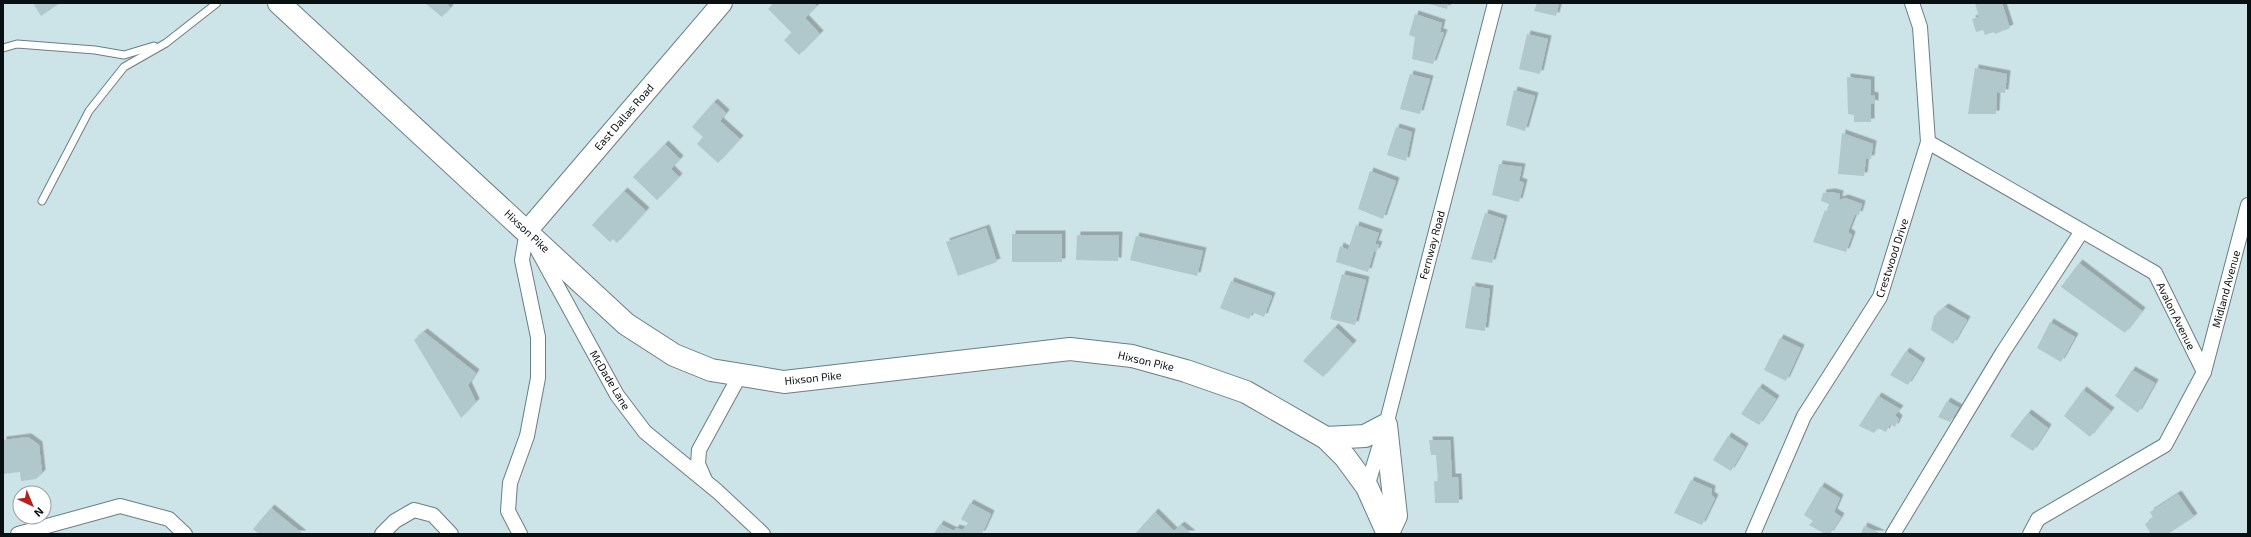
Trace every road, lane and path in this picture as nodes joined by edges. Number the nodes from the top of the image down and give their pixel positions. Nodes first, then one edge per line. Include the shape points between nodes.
1 (217, 3) edge
2 (279, 3) edge
3 (722, 3) edge
4 (1496, 3) edge
5 (1912, 3) edge
6 (166, 43) junction
7 (3, 48) edge
8 (1928, 142) junction
9 (42, 201) dead end
10 (2248, 205) edge
11 (527, 231) junction
12 (2082, 231) junction
13 (2204, 372) junction
14 (740, 375) junction
15 (1386, 425) junction
16 (1326, 438) junction
17 (707, 483) junction
18 (1367, 487) junction
19 (1388, 533) edge
20 (18, 534) edge
21 (185, 534) edge
22 (382, 534) edge
23 (451, 534) edge
24 (520, 534) edge
25 (763, 534) edge
26 (1753, 534) edge
27 (1893, 534) edge
28 (2030, 534) edge

1 - 6 lane
2 - 11 main road, Hixson Pike
3 - 11 street, East Dallas Road
4 - 15 street, Fernway Road
5 - 8 street, Crestwood Drive via 1920,27
6 - 7 lane via 124,55 95,50 17,44
6 - 9 lane via 124,66 89,111
8 - 12 street, Avalon Avenue
8 - 26 street, Crestwood Drive via 1880,297 1804,416
10 - 13 street, Midland Avenue
11 - 14 main road, Hixson Pike via 626,324 674,355 711,370
11 - 17 street, McDade Lane via 617,395 645,432
11 - 24 street via 522,260 538,337 538,378 527,436 510,483 508,511
12 - 13 street, Avalon Avenue via 2155,273
12 - 27 street via 2003,352
13 - 28 street via 2165,444 2038,520
14 - 16 main road, Hixson Pike via 784,382 1070,349 1132,356 1186,371 1246,392
14 - 17 street via 699,450 698,464
15 - 16 main road via 1365,436
15 - 18 street, Fernway Road
15 - 19 main road via 1396,516
16 - 18 main road, Hixson Pike via 1345,457
17 - 25 street, McDade Lane
18 - 19 main road, Hixson Pike
20 - 21 street via 120,506 169,519
22 - 23 street via 395,521 414,510 433,515

